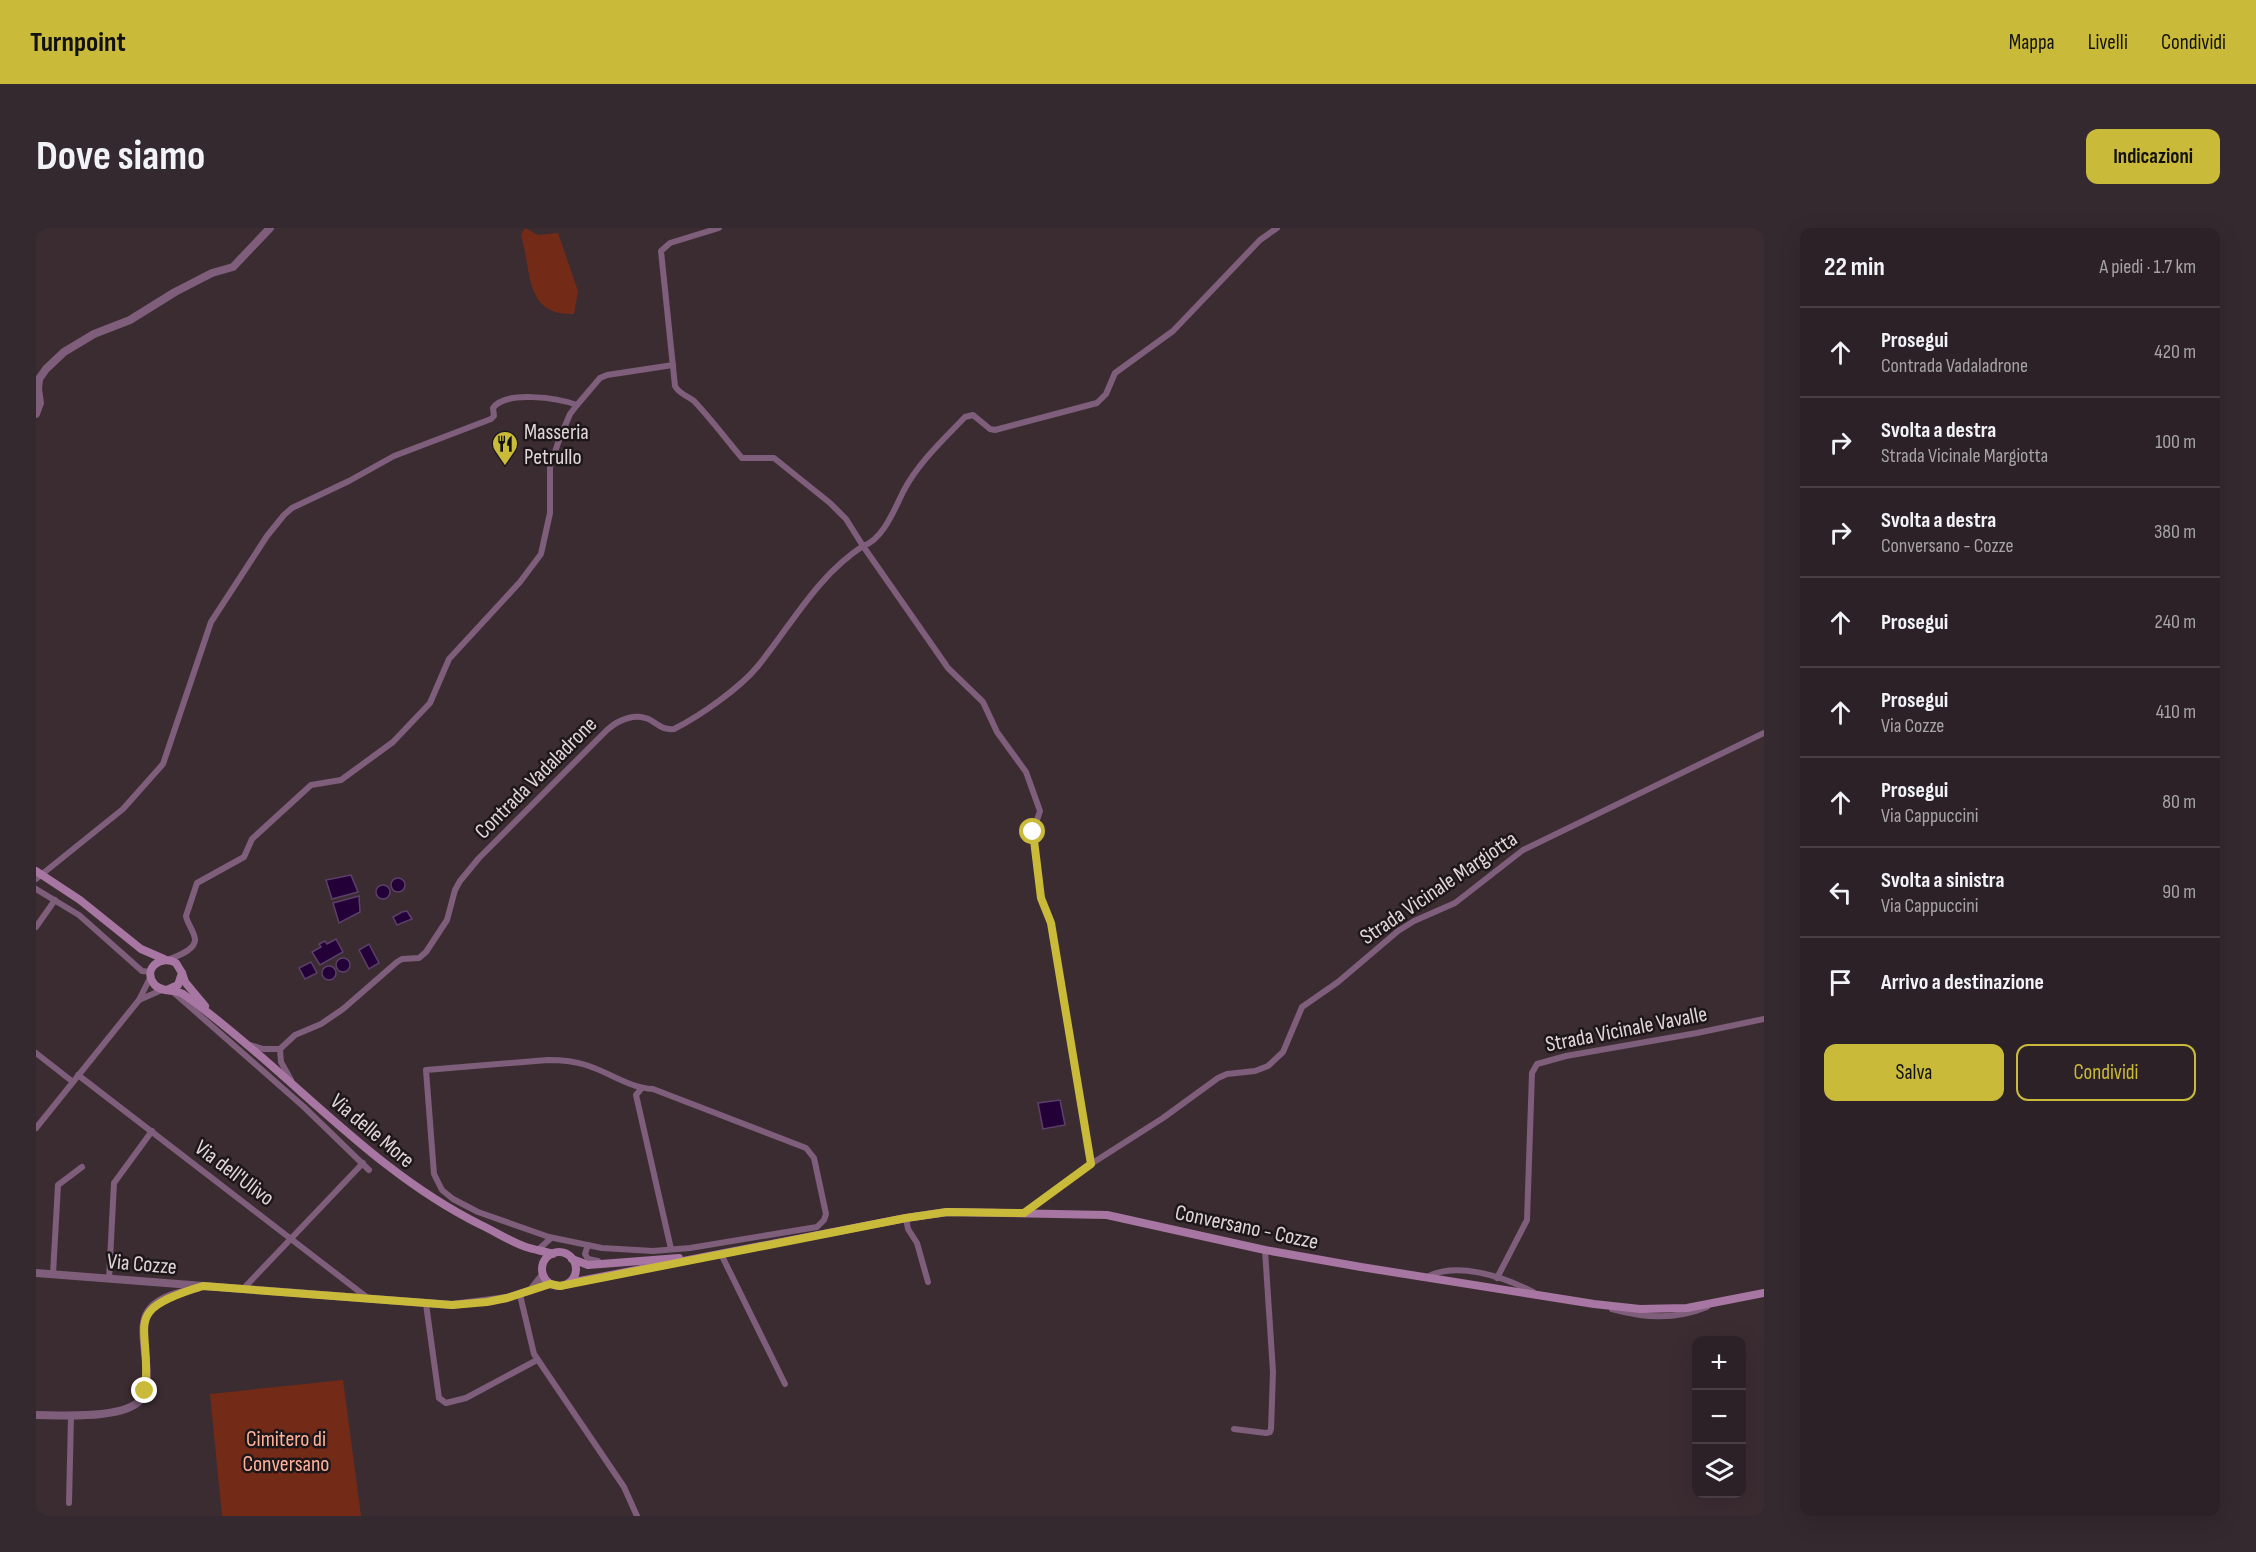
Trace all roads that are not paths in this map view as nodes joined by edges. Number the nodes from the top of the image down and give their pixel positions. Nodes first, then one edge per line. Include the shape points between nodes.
1 (270, 228) edge
2 (719, 228) edge
3 (1277, 228) edge
4 (673, 365) junction
5 (577, 405) junction
6 (36, 414) edge
7 (863, 546) junction
8 (1764, 733) edge
9 (36, 874) edge
10 (36, 889) edge
11 (55, 900) junction
12 (36, 927) edge
13 (141, 949) junction
14 (185, 953) junction
15 (167, 959) junction
16 (181, 971) junction
17 (151, 972) junction
18 (167, 990) junction
19 (139, 1000) junction
20 (213, 1016) junction
21 (1764, 1019) edge
22 (246, 1044) junction
23 (280, 1049) junction
24 (36, 1053) edge
25 (78, 1075) junction
26 (73, 1083) junction
27 (295, 1086) junction
28 (641, 1089) junction
29 (36, 1128) edge
30 (152, 1131) junction
31 (363, 1163) junction
32 (1091, 1164) junction
33 (82, 1167) dead end
34 (369, 1170) dead end
35 (1024, 1213) junction
36 (906, 1218) junction
37 (292, 1238) junction
38 (551, 1238) junction
39 (588, 1245) junction
40 (526, 1247) junction
41 (539, 1249) junction
42 (671, 1249) junction
43 (1265, 1250) junction
44 (553, 1254) junction
45 (721, 1254) junction
46 (572, 1259) junction
47 (651, 1261) junction
48 (543, 1264) junction
49 (36, 1273) edge
50 (53, 1274) junction
51 (543, 1275) junction
52 (1424, 1278) junction
53 (1497, 1278) junction
54 (109, 1279) junction
55 (928, 1282) dead end
56 (569, 1283) junction
57 (550, 1284) junction
58 (203, 1286) junction
59 (243, 1289) junction
60 (530, 1291) junction
61 (1764, 1293) edge
62 (520, 1295) junction
63 (1538, 1295) junction
64 (369, 1299) junction
65 (426, 1304) junction
66 (537, 1360) junction
67 (785, 1384) dead end
68 (36, 1415) edge
69 (71, 1416) junction
70 (1234, 1429) dead end
71 (69, 1503) dead end
72 (637, 1516) edge

1 - 6 street via 233,267 184,287 130,320 94,334 64,352 39,379
2 - 4 street via 670,243 661,251
3 - 7 street via 1247,253 1173,331 1115,373 1106,394 1097,403 994,430 974,415 965,417 905,488 887,524
4 - 5 street via 607,375
4 - 7 street via 677,390 691,399 742,458 774,458 830,503
5 - 9 street via 546,397 500,401 493,408 491,419 394,456 288,511 267,536 211,622 163,764 123,809
5 - 14 street via 558,440 550,467 550,513 541,554 449,659 430,703 393,742 341,780 311,785 252,839 244,857 197,883 186,916 195,943
7 - 23 street, Contrada Vadaladrone via 824,577 757,668 731,691 674,729 667,730 640,717 625,719 607,730 460,881 447,920 426,952 419,958 402,959 343,1009 295,1035
7 - 32 street via 948,668 983,702 997,732 1026,772 1040,811 1033,832 1041,898 1051,923
8 - 32 street, Strada Vicinale Margiotta via 1533,845 1455,903 1407,925 1302,1007 1277,1059 1261,1070 1238,1071 1218,1078
9 - 13 main road via 47,877 80,900
10 - 11 street
11 - 12 street
11 - 17 street via 98,931 142,971
13 - 15 main road
13 - 17 main road
14 - 15 street
14 - 16 street
15 - 16 main road via 177,963
15 - 17 main road via 157,962
16 - 18 main road via 178,985
16 - 20 main road via 185,982
17 - 18 main road via 153,983
17 - 19 street
18 - 19 street
18 - 20 main road via 179,992
18 - 31 street
19 - 25 street
20 - 22 main road, Via delle More
21 - 53 street, Strada Vicinale Vavalle via 1566,1056 1534,1066 1527,1220
22 - 23 street
22 - 27 main road, Via delle More
23 - 27 street via 281,1062
24 - 26 street
25 - 26 street
25 - 30 street, Via dell'Ulivo
26 - 29 street
27 - 40 main road, Via delle More via 410,1184
28 - 38 street via 589,1066 564,1060 426,1070 434,1174 442,1190 478,1212
28 - 42 street via 636,1095
28 - 42 street via 652,1089 806,1148 814,1158 826,1214 817,1227
30 - 37 street, Via dell'Ulivo
30 - 54 street via 114,1183
31 - 34 street
31 - 37 street
32 - 35 street, Strada Vicinale Margiotta
33 - 50 street via 58,1185
35 - 36 main road, Conversano - Cozze via 947,1212
35 - 43 main road, Conversano - Cozze via 1107,1215
36 - 45 main road, Conversano - Cozze
36 - 55 street
37 - 59 street
37 - 64 street, Via dell'Ulivo
38 - 39 street
38 - 41 street
38 - 44 street
39 - 42 street
39 - 47 street via 585,1254 592,1261
40 - 41 main road
40 - 48 main road
41 - 44 main road
43 - 52 main road, Conversano - Cozze
43 - 70 street via 1273,1371 1271,1429 1266,1433
44 - 46 main road via 563,1253
44 - 48 main road
45 - 47 main road
45 - 56 main road
45 - 67 street
46 - 47 main road via 588,1265
46 - 56 main road via 576,1269
48 - 51 main road
49 - 50 street, Via Cozze
50 - 54 street, Via Cozze
51 - 57 main road
51 - 60 street
52 - 53 street via 1437,1271
52 - 63 main road, Conversano - Cozze
53 - 63 street
54 - 58 street, Via Cozze
56 - 57 main road
57 - 60 street, Via Cozze
58 - 59 street, Via Cozze
58 - 69 street via 159,1302 146,1317 142,1328 146,1383 142,1399 109,1413
59 - 64 street, Via Cozze
60 - 62 street, Via Cozze
61 - 63 main road, Conversano - Cozze via 1664,1310
62 - 65 street, Via Cozze via 487,1302
62 - 66 street
64 - 65 street, Via Cozze
65 - 66 street via 439,1398 446,1403 466,1398
66 - 72 street via 624,1487
68 - 69 street
69 - 71 street

